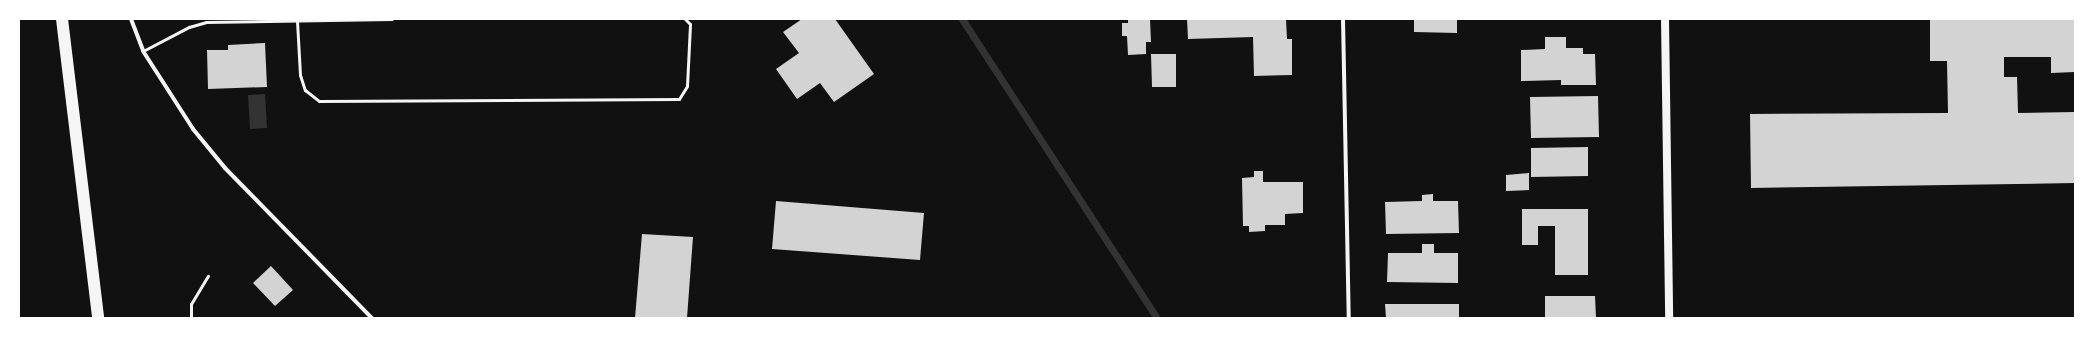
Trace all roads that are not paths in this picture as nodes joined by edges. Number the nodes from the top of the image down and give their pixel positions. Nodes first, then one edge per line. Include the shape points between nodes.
1 (62, 19) edge
2 (131, 19) edge
3 (392, 19) edge
4 (685, 19) edge
5 (1343, 19) edge
6 (1665, 19) edge
7 (297, 21) junction
8 (142, 51) junction
9 (208, 276) dead end
10 (98, 318) edge
11 (191, 318) edge
12 (372, 318) edge
13 (1349, 318) edge
14 (1670, 318) edge

1 - 10 highway
2 - 8 street
3 - 7 lane
4 - 7 lane via 690,24 687,86 679,100 319,101 305,90 300,75
5 - 13 street
6 - 14 main road
7 - 8 lane via 206,22 189,27
8 - 12 street via 193,129 225,168
9 - 11 lane via 191,304

